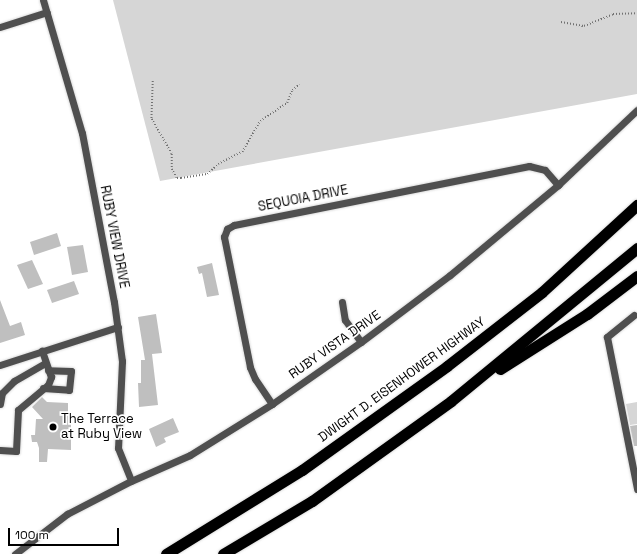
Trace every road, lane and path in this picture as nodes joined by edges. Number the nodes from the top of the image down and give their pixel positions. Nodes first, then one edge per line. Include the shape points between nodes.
1 (43, 0) edge
2 (47, 12) junction
3 (637, 13) edge
4 (561, 22) dead end
5 (0, 27) edge
6 (152, 81) dead end
7 (298, 85) dead end
8 (637, 110) edge
9 (558, 185) junction
10 (637, 202) edge
11 (637, 205) edge
12 (614, 228) junction
13 (637, 248) edge
14 (637, 276) edge
15 (342, 302) dead end
16 (634, 315) dead end
17 (118, 327) junction
18 (361, 342) junction
19 (42, 351) junction
20 (0, 364) edge
21 (47, 367) junction
22 (43, 388) junction
23 (451, 401) junction
24 (0, 404) edge
25 (272, 404) junction
26 (0, 450) edge
27 (131, 481) junction
28 (637, 489) edge
29 (15, 554) edge
30 (166, 554) edge
31 (223, 554) edge

1 - 2 street, RUBY VIEW DRIVE
2 - 5 street
2 - 17 street, RUBY VIEW DRIVE via 82,134
3 - 4 path via 613,14 584,26
6 - 7 path via 152,119 172,154 172,169 177,178 207,174 218,164 242,152 260,121 287,103 292,90
8 - 9 street, RUBY VISTA DRIVE
9 - 18 street, RUBY VISTA DRIVE via 450,275
9 - 25 street, SEQUOIA DRIVE via 545,170 529,166 234,225 227,229 224,237 250,367
10 - 12 highway
11 - 12 highway, DWIGHT D. EISENHOWER HIGHWAY
12 - 30 highway, DWIGHT D. EISENHOWER HIGHWAY via 501,325 357,433
13 - 23 highway
14 - 23 highway via 586,314
15 - 18 street via 345,320
16 - 28 street via 607,337
17 - 19 street
17 - 27 street, RUBY VIEW DRIVE via 122,360 118,448
18 - 25 street, RUBY VISTA DRIVE
19 - 20 street
19 - 21 street
21 - 22 street via 51,377 48,385
21 - 22 street via 71,371 69,390
21 - 24 street via 14,381 2,393
22 - 26 street via 18,410 16,451
23 - 31 highway via 312,501
25 - 27 street, RUBY VISTA DRIVE via 190,455
27 - 29 street, RUBY VISTA DRIVE via 68,514

